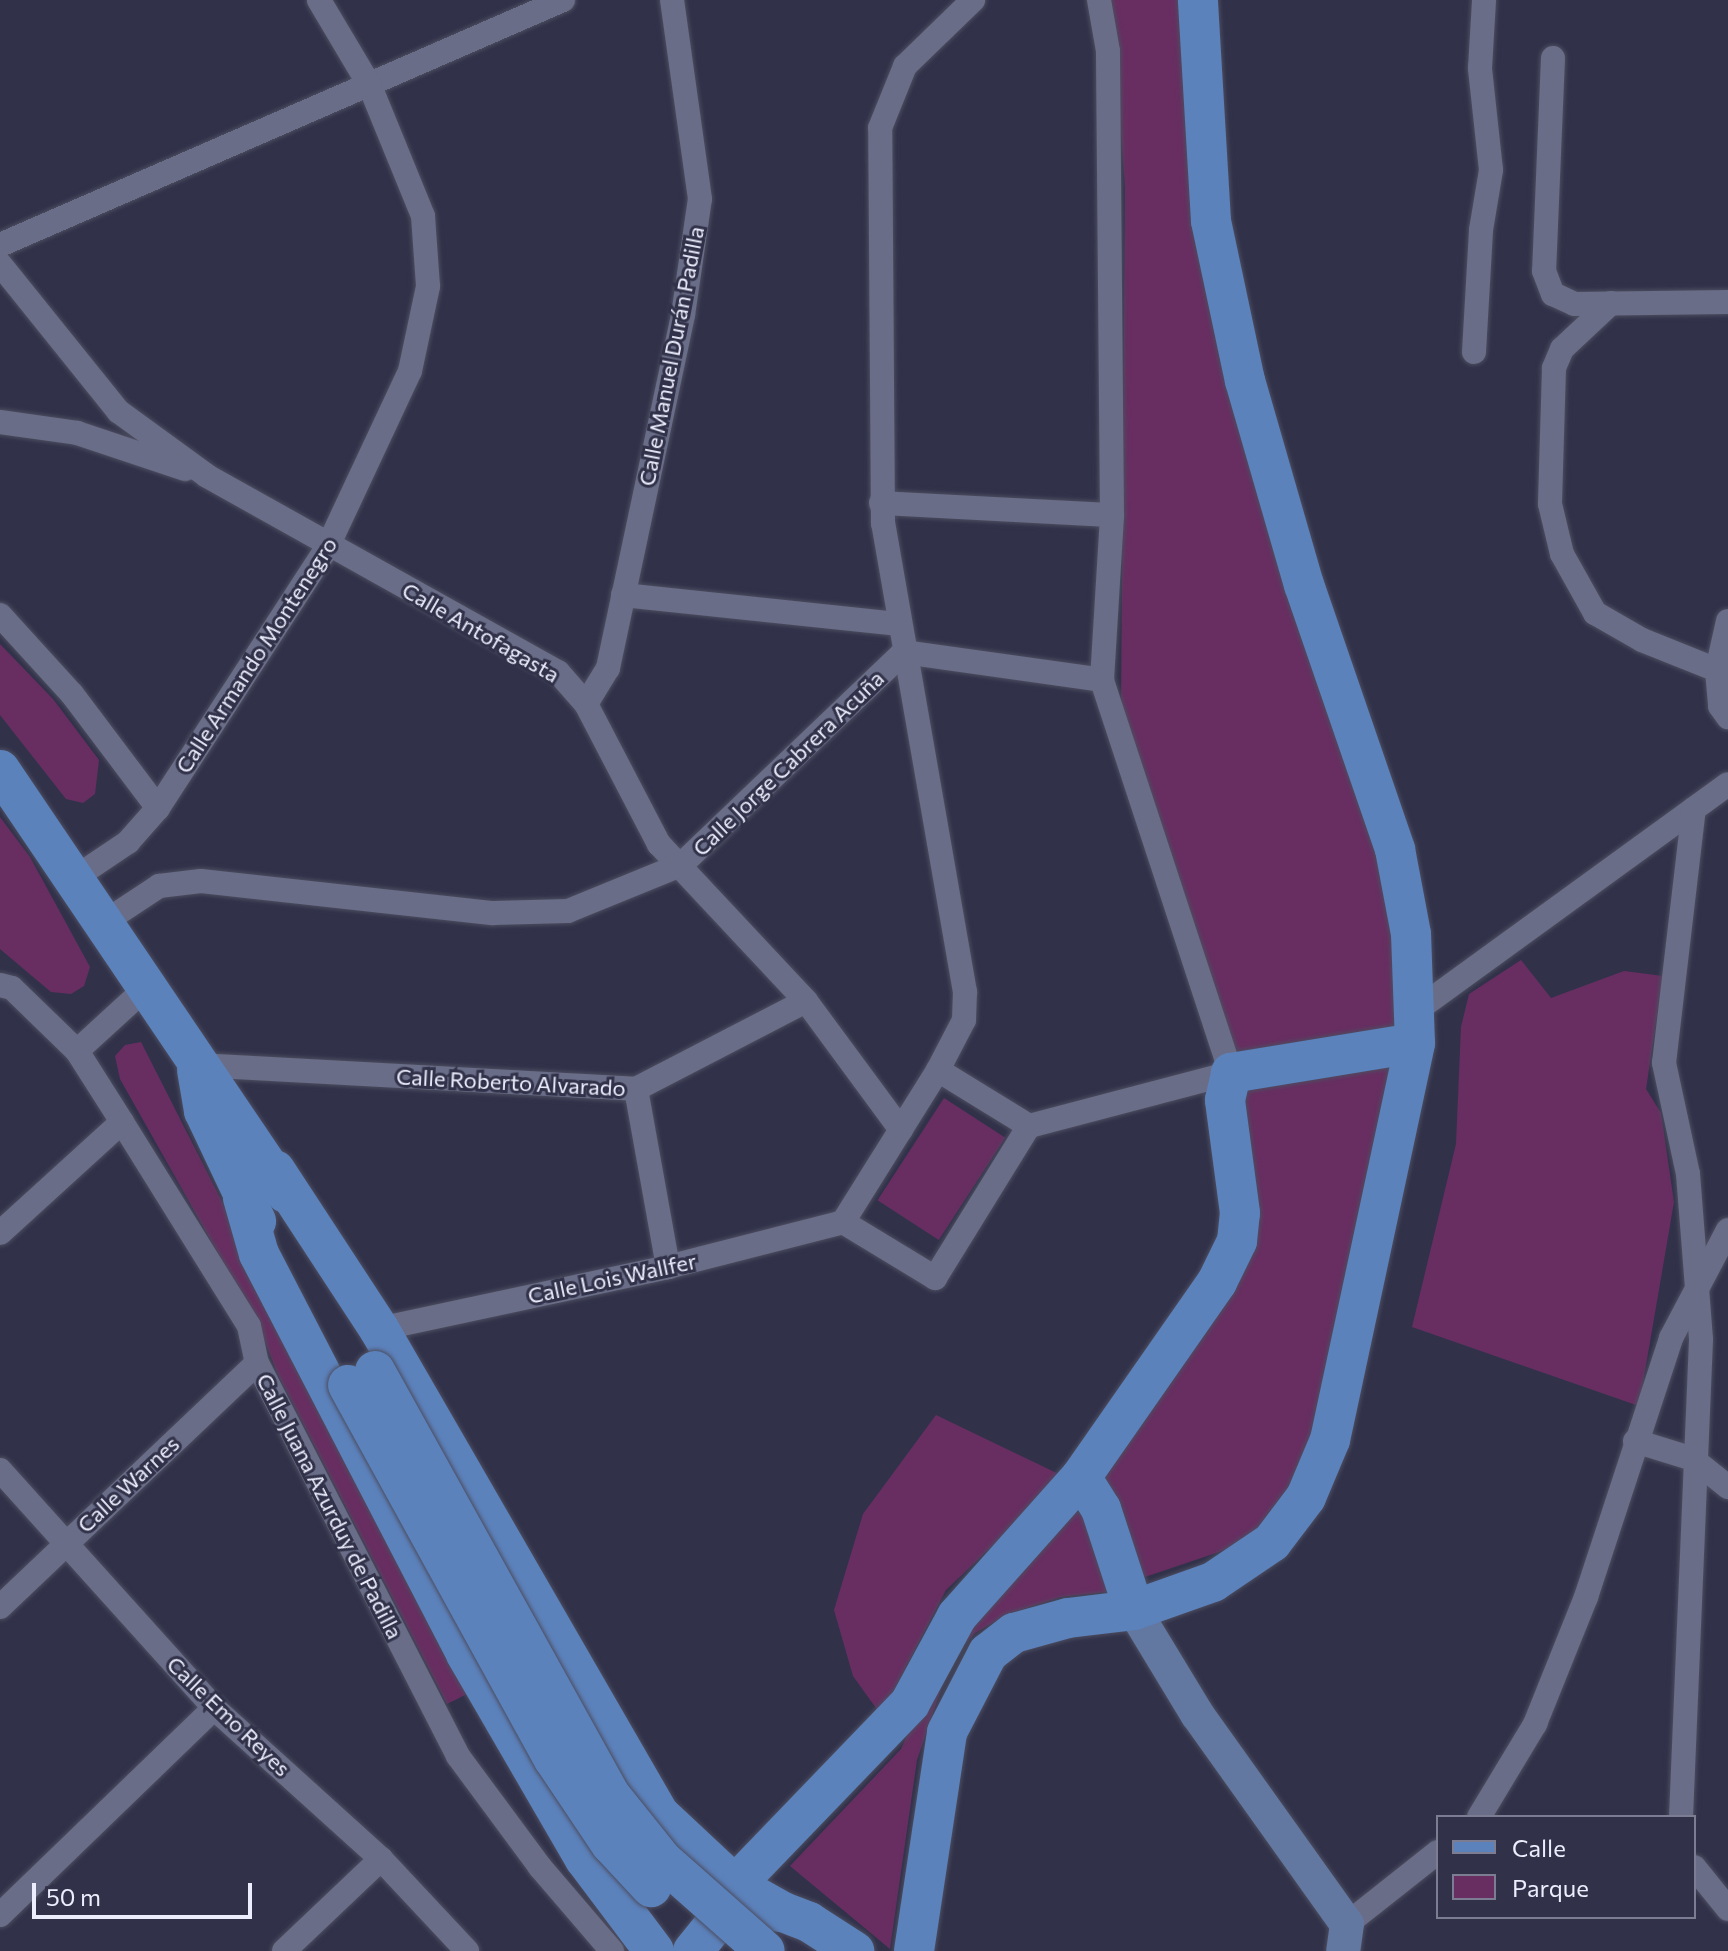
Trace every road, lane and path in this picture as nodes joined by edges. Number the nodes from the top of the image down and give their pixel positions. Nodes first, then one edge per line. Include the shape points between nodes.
1 (319, 0) edge
2 (563, 0) edge
3 (672, 0) edge
4 (973, 0) edge
5 (1099, 0) edge
6 (1198, 0) edge
7 (1484, 0) edge
8 (1553, 58) dead end
9 (370, 86) junction
10 (0, 245) edge
11 (0, 264) edge
12 (1728, 302) edge
13 (1611, 303) junction
14 (1474, 352) dead end
15 (0, 422) edge
16 (207, 476) junction
17 (881, 503) junction
18 (1112, 515) junction
19 (328, 546) junction
20 (623, 595) junction
21 (0, 615) edge
22 (1728, 621) edge
23 (899, 624) junction
24 (904, 652) junction
25 (1717, 670) junction
26 (1102, 680) junction
27 (586, 704) junction
28 (1728, 717) edge
29 (0, 770) edge
30 (1728, 784) edge
31 (158, 808) junction
32 (1694, 809) junction
33 (681, 865) junction
34 (76, 877) junction
35 (106, 921) junction
36 (0, 985) edge
37 (149, 985) junction
38 (806, 1001) junction
39 (1416, 1026) junction
40 (77, 1051) junction
41 (196, 1065) junction
42 (938, 1070) junction
43 (1231, 1073) junction
44 (636, 1089) junction
45 (122, 1122) junction
46 (1029, 1126) junction
47 (901, 1130) junction
48 (275, 1170) junction
49 (243, 1198) junction
50 (843, 1222) junction
51 (1728, 1230) edge
52 (0, 1233) edge
53 (668, 1267) junction
54 (1699, 1278) junction
55 (379, 1329) junction
56 (257, 1363) junction
57 (362, 1378) junction
58 (1635, 1441) junction
59 (1693, 1459) junction
60 (0, 1470) edge
61 (1081, 1477) junction
62 (1728, 1487) edge
63 (65, 1543) junction
64 (0, 1607) edge
65 (1134, 1610) junction
66 (910, 1703) junction
67 (214, 1708) junction
68 (1480, 1815) edge
69 (1681, 1815) edge
70 (791, 1850) dead end
71 (1436, 1854) edge
72 (381, 1859) junction
73 (1696, 1869) edge
74 (735, 1885) junction
75 (1728, 1909) edge
76 (783, 1912) junction
77 (0, 1915) edge
78 (908, 1933) edge
79 (1345, 1937) edge
80 (699, 1944) edge
81 (284, 1951) edge
82 (467, 1951) edge
83 (612, 1951) edge
84 (654, 1951) edge
85 (765, 1951) edge
86 (854, 1951) edge

1 - 9 street, Calle Armando Montenegro
2 - 9 street
3 - 20 street, Calle Manuel Durán Padilla via 700,199 683,315
4 - 17 street via 905,66 880,128
5 - 18 street via 1108,51
6 - 39 main road via 1211,221 1242,367 1304,585 1395,849 1411,934
7 - 14 street via 1480,68 1491,170 1481,230
8 - 13 street via 1544,271 1553,294 1574,304
9 - 10 street
9 - 19 street, Calle Armando Montenegro via 423,216 428,286 410,371
11 - 16 street, Calle Antofagasta via 118,411
12 - 13 street
13 - 25 street via 1562,349 1554,368 1550,504 1562,554 1595,613 1642,640
15 - 16 street via 77,433
16 - 19 street, Calle Antofagasta
17 - 18 street
17 - 23 street
18 - 26 street
19 - 27 street, Calle Antofagasta via 558,672
19 - 31 street, Calle Armando Montenegro
20 - 23 street
20 - 27 street, Calle Manuel Durán Padilla via 608,668
21 - 31 street via 72,694
22 - 25 street
23 - 24 street
24 - 26 street
24 - 33 street, Calle Jorge Cabrera Acuña
24 - 42 street via 965,992 964,1020
25 - 28 street via 1720,706
26 - 43 street
27 - 33 street, Calle Antofagasta via 659,844
29 - 34 main road
30 - 32 street
31 - 34 street, Calle Armando Montenegro via 128,842
32 - 39 street
32 - 54 street via 1664,1063 1688,1174
33 - 35 street, Calle Jorge Cabrera Acuña via 568,911 493,913 201,881 159,886
33 - 38 street, Calle Antofagasta
34 - 35 main road
35 - 37 main road
36 - 40 street, Calle Juana Azurduy de Padilla via 12,988
37 - 40 street
37 - 41 main road
38 - 44 street, Calle Roberto Alvarado
38 - 47 street, Calle Antofagasta
39 - 43 main road
39 - 65 main road via 1333,1425 1306,1497 1272,1542 1213,1582
40 - 45 street, Calle Juana Azurduy de Padilla
41 - 44 street, Calle Roberto Alvarado
41 - 48 main road via 232,1106
41 - 49 main road via 204,1111
42 - 46 street
42 - 47 street
43 - 46 street
43 - 61 main road via 1225,1100 1240,1213 1237,1241 1217,1282
44 - 53 street
45 - 52 street
45 - 56 street, Calle Juana Azurduy de Padilla via 249,1326
46 - 50 street via 935,1278
47 - 50 street
48 - 55 main road
48 - 57 main road
49 - 57 main road
49 - 84 main road via 259,1254 466,1654 585,1859
50 - 53 street, Calle Lois Wallfer
51 - 54 street
53 - 55 street, Calle Lois Wallfer
54 - 58 street via 1671,1338
54 - 59 street via 1701,1339
55 - 74 main road via 627,1766 659,1814
56 - 63 street, Calle Warnes
56 - 83 street, Calle Juana Azurduy de Padilla via 458,1756 540,1867
57 - 80 main road, bridge via 554,1759 611,1844
57 - 85 main road, bridge via 610,1795 662,1860
58 - 59 street
58 - 68 street via 1586,1597 1535,1724
59 - 62 street
59 - 69 street
60 - 63 street, Calle Emo Reyes
61 - 65 main road via 1101,1509
61 - 66 main road via 957,1616
63 - 64 street, Calle Warnes
63 - 67 street, Calle Emo Reyes
65 - 78 main road via 1068,1618 1014,1633 988,1653 947,1732
65 - 79 main road
66 - 70 main road via 893,1752
66 - 74 main road
67 - 72 street, Calle Emo Reyes
67 - 77 street
71 - 79 street
72 - 81 street
72 - 82 street, Calle Emo Reyes
73 - 75 street
74 - 76 main road
74 - 80 main road
76 - 80 main road via 748,1909
76 - 86 main road

